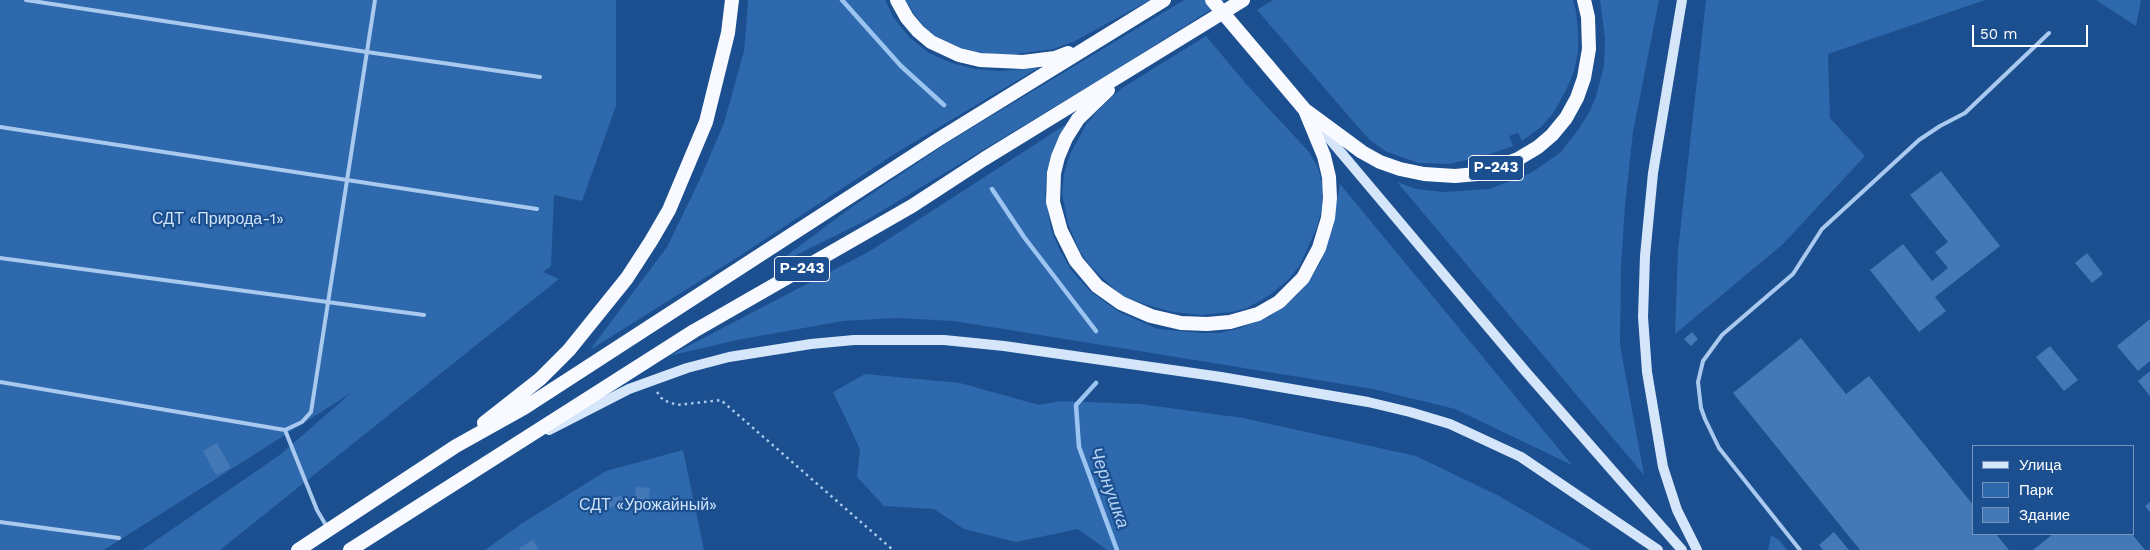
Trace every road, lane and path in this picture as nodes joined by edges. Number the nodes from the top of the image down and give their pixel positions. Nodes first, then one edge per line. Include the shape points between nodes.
1 (26, 0) edge
2 (375, 0) edge
3 (732, 0) edge
4 (897, 0) edge
5 (1164, 0) edge
6 (1212, 0) edge
7 (1243, 0) edge
8 (1584, 0) edge
9 (1682, 0) edge
10 (2049, 33) dead end
11 (1096, 42) junction
12 (367, 52) junction
13 (1130, 70) junction
14 (540, 77) dead end
15 (1305, 110) junction
16 (0, 127) edge
17 (346, 180) junction
18 (537, 208) dead end
19 (0, 258) edge
20 (327, 302) junction
21 (424, 315) dead end
22 (649, 381) junction
23 (0, 382) edge
24 (284, 430) junction
25 (456, 446) junction
26 (475, 470) junction
27 (0, 522) edge
28 (329, 529) junction
29 (119, 538) dead end
30 (298, 550) edge
31 (350, 550) edge
32 (893, 550) edge
33 (1658, 550) edge
34 (1682, 550) edge
35 (1698, 550) edge
36 (1800, 550) edge

1 - 12 lane
2 - 12 lane
3 - 25 highway via 726,43 706,122 669,210 651,241 627,278 568,350 540,379
4 - 11 highway, Р-243 via 907,18 931,42 959,55 980,60 1041,61
5 - 11 highway, Р-243
6 - 15 highway, Р-243, bridge
7 - 13 highway, Р-243
8 - 15 highway, Р-243 via 1589,49 1577,98 1552,135 1518,159 1498,168 1455,176 1400,169 1362,152
9 - 35 main road via 1653,173 1643,317 1647,372 1663,467 1677,510
10 - 36 lane via 1965,113 1919,140 1822,229 1793,274 1722,335 1703,361 1698,382 1701,408 1719,448
11 - 25 highway, Р-243 via 931,144 524,408
12 - 14 lane
12 - 17 lane
13 - 15 highway, Р-243 via 1078,119 1066,138 1054,173 1053,202 1072,254 1097,286 1128,306 1181,323 1230,322 1258,314 1279,302 1303,278 1319,248 1330,198 1324,156
13 - 26 highway, Р-243 via 912,206 694,331
15 - 34 main road, Р-243 via 1526,372
16 - 17 lane
17 - 18 lane
17 - 20 lane
19 - 20 lane
20 - 21 lane
20 - 24 lane via 310,412 302,422
22 - 26 main road via 603,401
22 - 32 path via 663,400 677,405 721,400
22 - 33 main road via 712,362 769,350 854,340 944,340 1004,346 1239,380 1368,402 1450,424 1521,457
23 - 24 lane
24 - 28 lane
25 - 28 highway
26 - 31 highway
27 - 29 lane
28 - 30 highway

